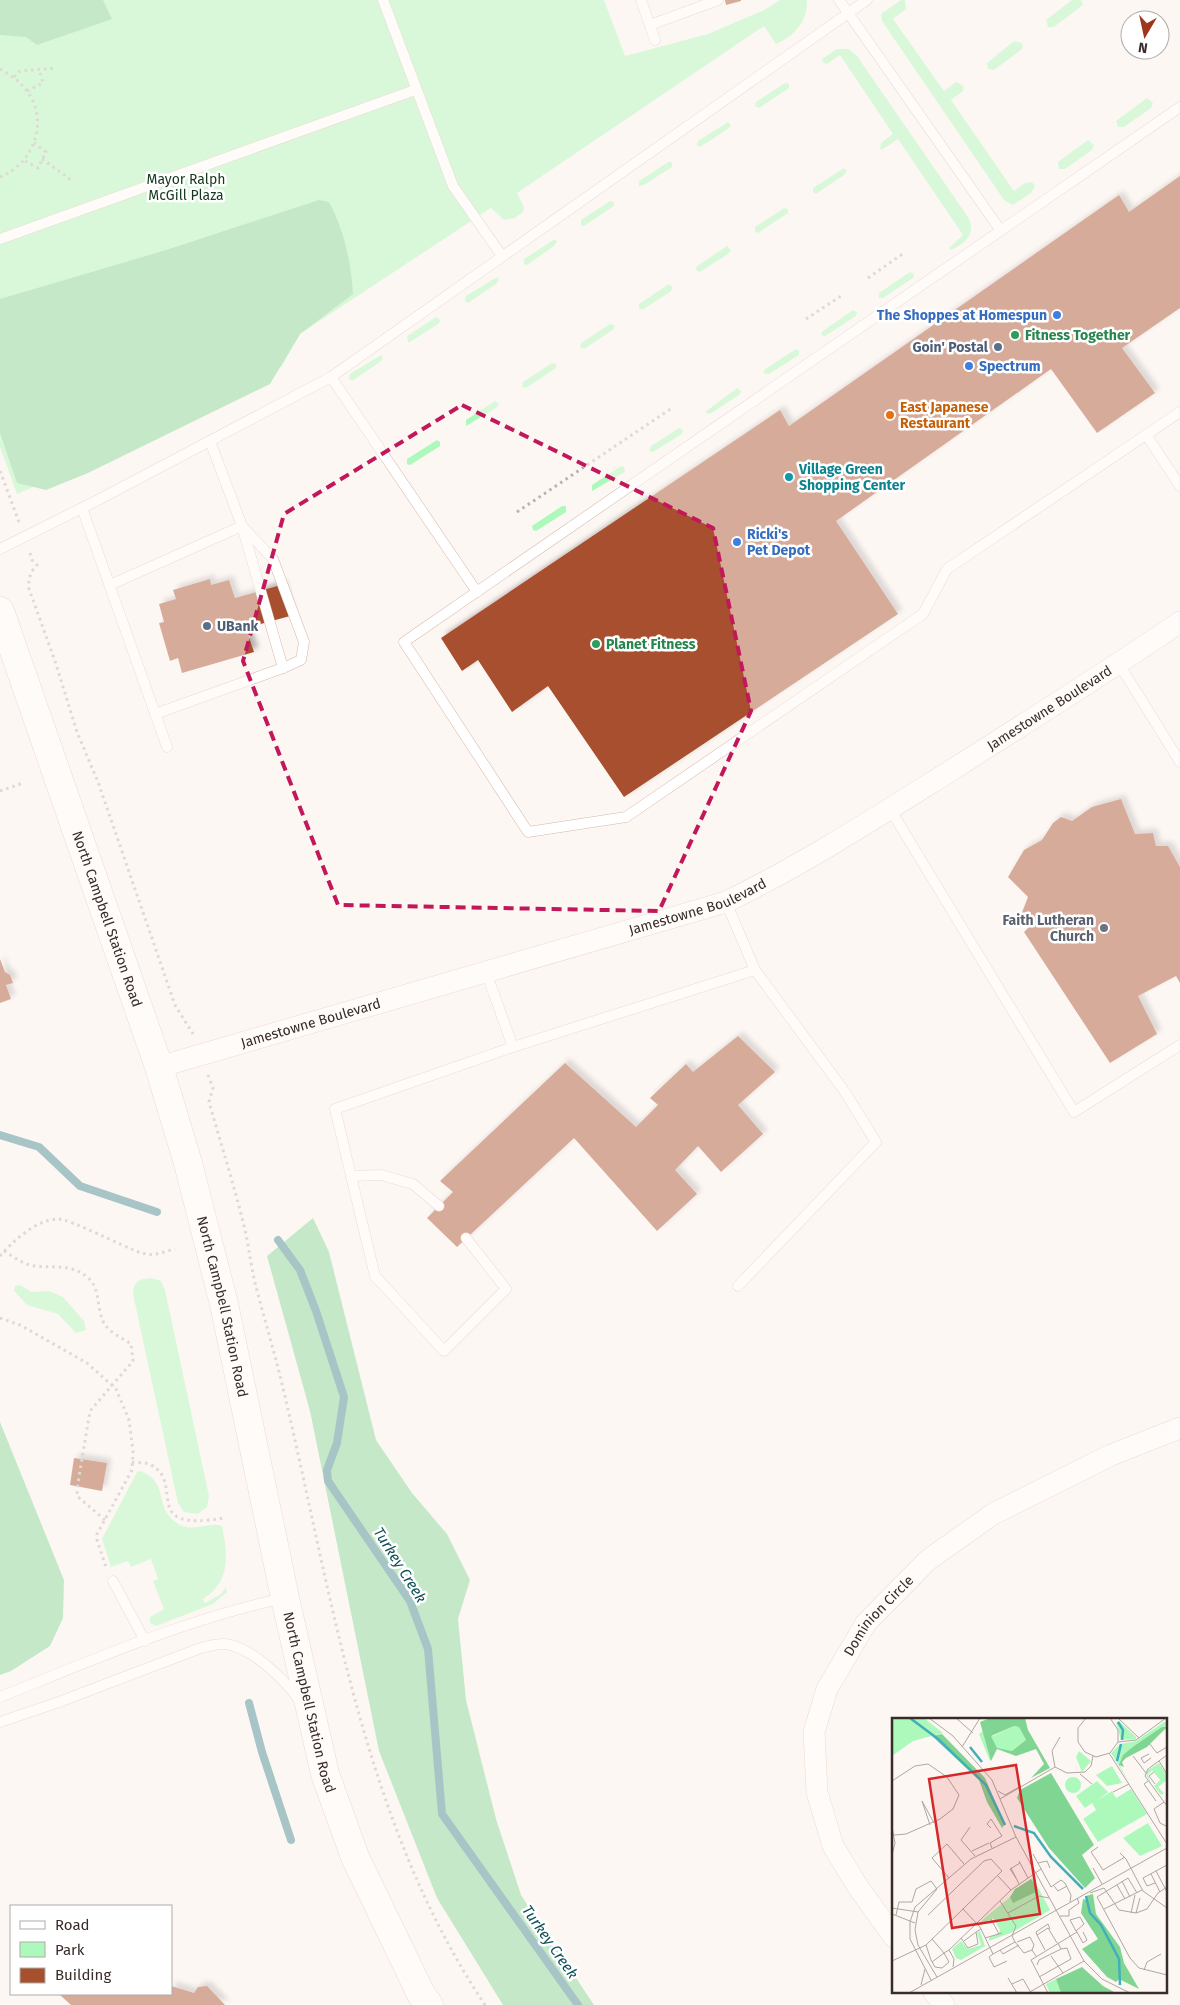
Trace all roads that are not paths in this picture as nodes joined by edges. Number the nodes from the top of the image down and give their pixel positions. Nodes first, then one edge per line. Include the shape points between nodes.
1 (383, 0) edge
2 (641, 0) edge
3 (718, 0) edge
4 (839, 0) edge
5 (867, 0) edge
6 (848, 13) junction
7 (650, 25) junction
8 (655, 40) dead end
9 (415, 90) junction
10 (1180, 107) edge
11 (1001, 231) junction
12 (0, 240) edge
13 (502, 256) junction
14 (331, 377) junction
15 (1180, 412) edge
16 (1147, 436) junction
17 (210, 441) junction
18 (1180, 486) edge
19 (82, 508) junction
20 (242, 526) junction
21 (0, 549) edge
22 (110, 586) junction
23 (476, 592) junction
24 (0, 611) edge
25 (1180, 622) edge
26 (1120, 664) junction
27 (283, 668) junction
28 (155, 714) junction
29 (167, 748) dead end
30 (1180, 762) edge
31 (890, 809) junction
32 (726, 902) junction
33 (755, 970) junction
34 (486, 972) junction
35 (1180, 1046) edge
36 (513, 1047) junction
37 (159, 1066) junction
38 (351, 1176) junction
39 (439, 1206) dead end
40 (466, 1238) dead end
41 (738, 1286) dead end
42 (1180, 1428) edge
43 (113, 1581) road end
44 (285, 1598) junction
45 (145, 1641) junction
46 (0, 1697) edge
47 (312, 1719) junction
48 (0, 1722) edge
49 (892, 1934) edge
50 (934, 1992) edge
51 (428, 2005) edge
52 (944, 2005) edge

1 - 9 lane
2 - 7 lane
3 - 7 lane
4 - 6 lane
5 - 6 lane
6 - 11 lane
6 - 13 lane
7 - 8 lane
9 - 12 lane
9 - 13 lane via 454,186
10 - 11 lane
11 - 23 lane
13 - 14 lane
14 - 17 lane
14 - 23 lane
15 - 16 lane
16 - 18 lane
16 - 23 lane via 947,569 923,614 626,817 528,832 404,642
17 - 19 lane
17 - 20 lane
19 - 21 lane
19 - 22 lane
20 - 22 lane
20 - 27 lane
20 - 27 lane via 273,559 304,642 301,660
22 - 28 lane
24 - 37 main road, North Campbell Station Road
25 - 26 street, Jamestowne Boulevard
26 - 30 lane
26 - 31 street, Jamestowne Boulevard
27 - 28 lane
28 - 29 lane
31 - 32 street, Jamestowne Boulevard via 783,874
31 - 35 lane via 1074,1112
32 - 33 lane
32 - 34 street, Jamestowne Boulevard
33 - 36 lane
33 - 41 lane via 845,1092 876,1142
34 - 36 lane
34 - 37 street, Jamestowne Boulevard
36 - 38 lane via 335,1109
37 - 44 main road, North Campbell Station Road via 224,1304
38 - 39 lane via 381,1175 414,1184
38 - 40 lane via 375,1276 444,1351 506,1289
42 - 49 street, Dominion Circle via 1111,1455 993,1514 928,1560 866,1623 827,1689 814,1732 817,1792 833,1846
43 - 45 lane
44 - 45 lane via 237,1608
44 - 47 main road, North Campbell Station Road
45 - 46 lane
47 - 48 lane via 284,1681 268,1667 227,1644 214,1644
47 - 51 main road, North Campbell Station Road via 325,1774 355,1857
50 - 52 street

